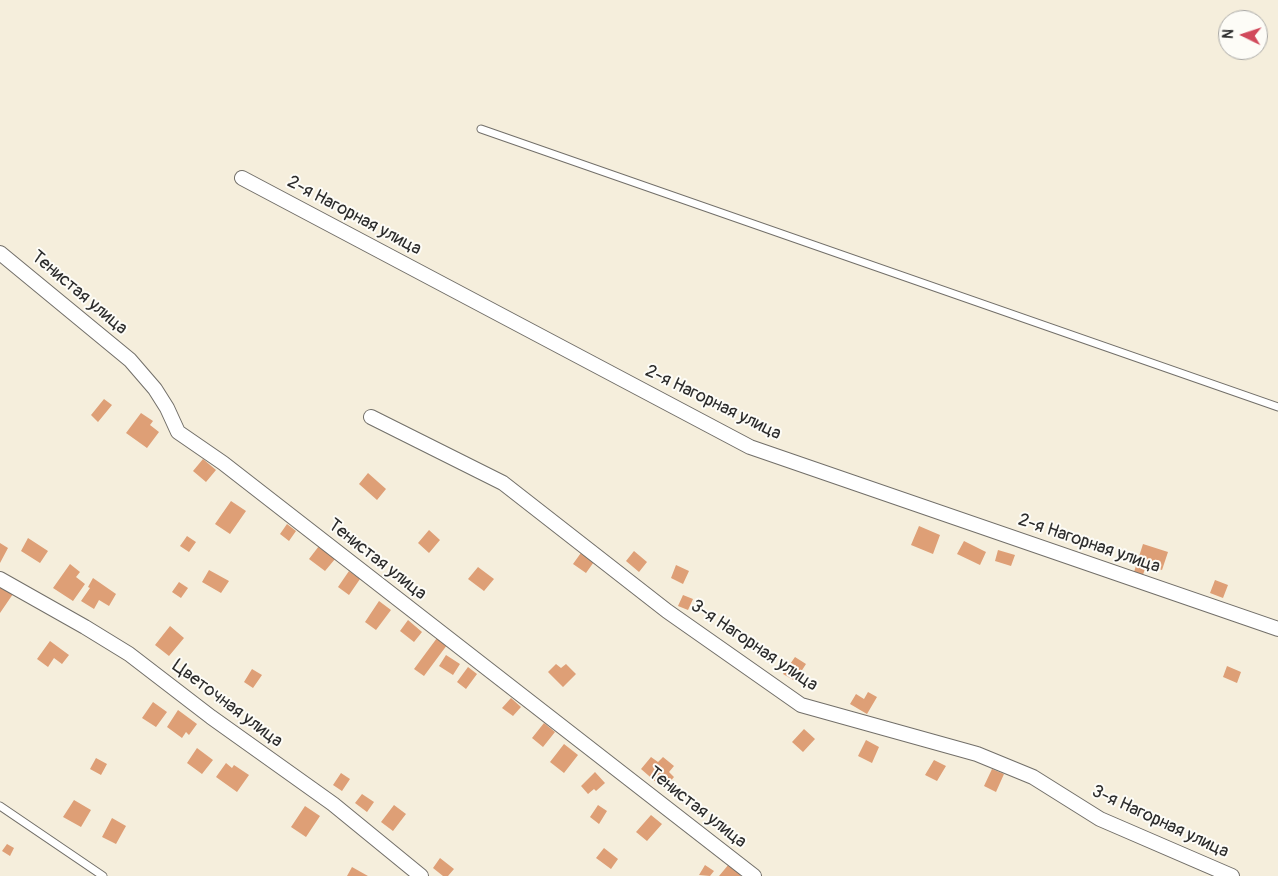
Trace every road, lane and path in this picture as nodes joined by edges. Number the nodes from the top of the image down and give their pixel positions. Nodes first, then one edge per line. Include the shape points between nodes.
1 (481, 129) dead end
2 (242, 178) dead end
3 (0, 253) edge
4 (1278, 406) edge
5 (371, 417) dead end
6 (0, 580) edge
7 (1278, 629) edge
8 (0, 806) edge
9 (103, 876) edge
10 (421, 876) edge
11 (754, 876) edge
12 (1232, 876) edge

1 - 4 lane
2 - 7 street, 2-я Нагорная улица via 750,447
3 - 11 street, Тенистая улица via 130,360 155,390 178,432
5 - 12 street, 3-я Нагорная улица via 503,482 667,610 801,705 977,754 1033,777 1100,819
6 - 10 street, Цветочная улица via 129,654 333,804
8 - 9 lane

